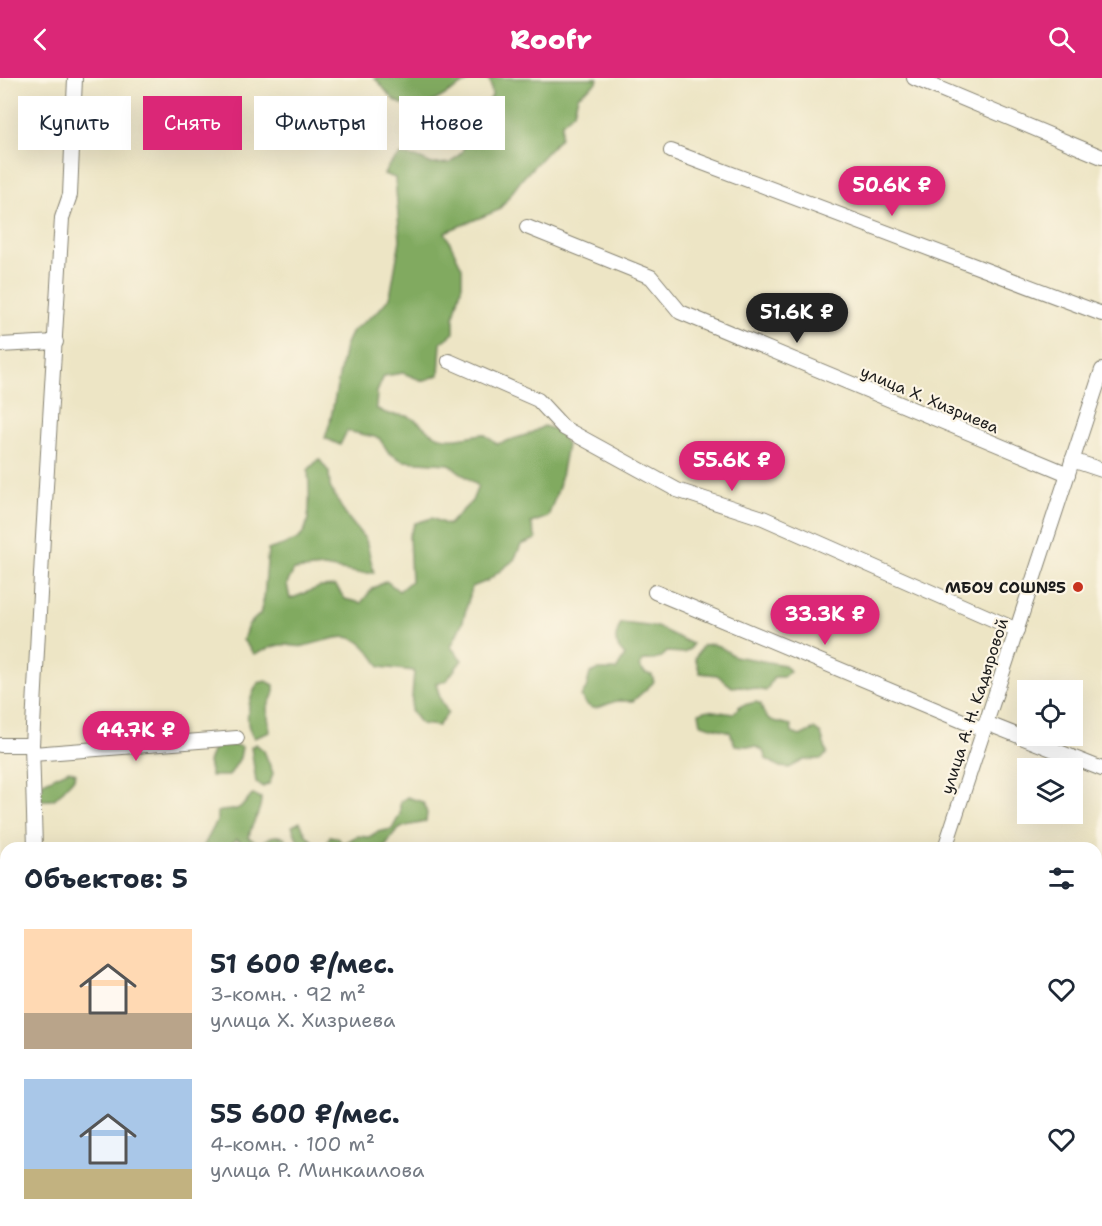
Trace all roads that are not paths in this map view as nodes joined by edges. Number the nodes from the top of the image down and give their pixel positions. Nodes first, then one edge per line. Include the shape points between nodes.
1 (75, 78) edge
2 (914, 78) edge
3 (671, 151) dead end
4 (1102, 157) edge
5 (527, 227) dead end
6 (1102, 314) edge
7 (56, 342) junction
8 (0, 345) edge
9 (448, 361) dead end
10 (1102, 370) edge
11 (1072, 460) junction
12 (1102, 470) edge
13 (1068, 474) junction
14 (655, 592) dead end
15 (1017, 630) junction
16 (985, 726) junction
17 (237, 738) dead end
18 (0, 746) edge
19 (33, 749) junction
20 (1102, 769) edge
21 (35, 842) edge
22 (947, 842) edge

1 - 7 street via 70,195 62,219
2 - 4 street
3 - 6 street
5 - 13 street, улица Х. Хизриева via 651,277 680,312
7 - 8 street
7 - 19 street
9 - 15 street via 538,400 564,428 677,490 763,518
10 - 11 street, улица А. Н. Кадыровой
11 - 12 street
11 - 13 street, улица А. Н. Кадыровой
13 - 15 street, улица А. Н. Кадыровой
14 - 16 street
15 - 16 street, улица А. Н. Кадыровой
16 - 20 street
16 - 22 street, улица А. Н. Кадыровой
17 - 19 street
18 - 19 street
19 - 21 street

